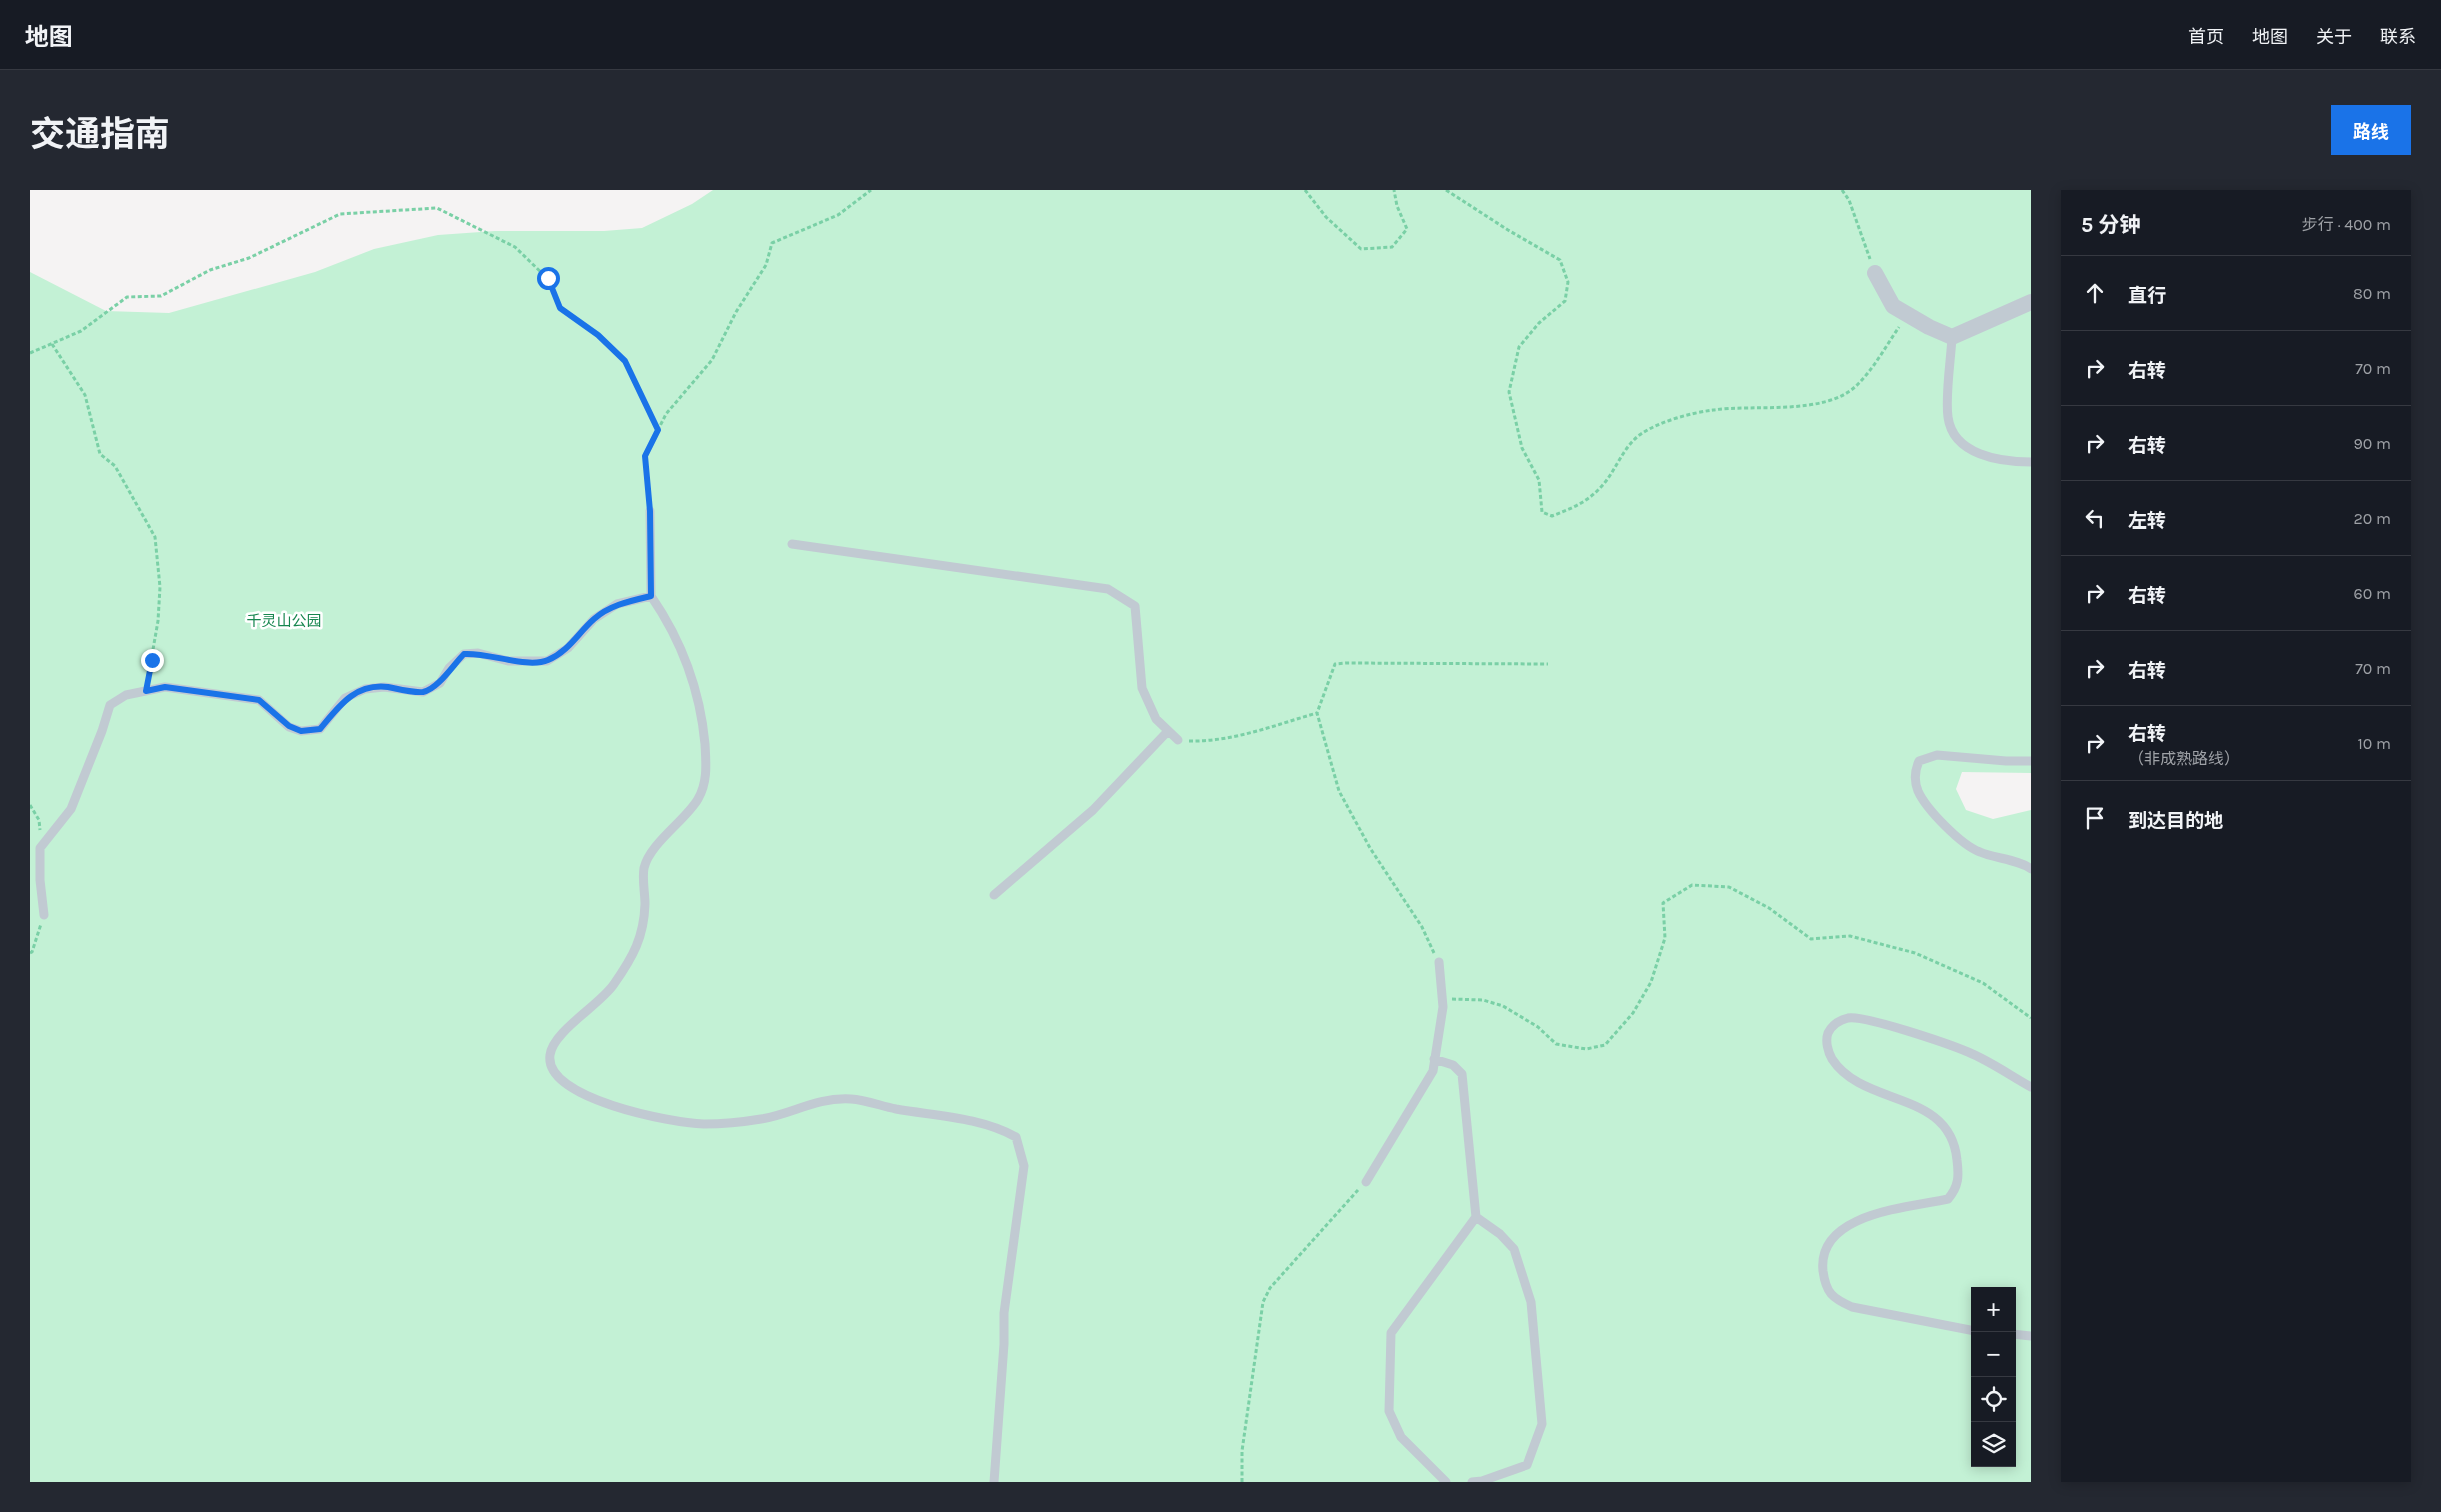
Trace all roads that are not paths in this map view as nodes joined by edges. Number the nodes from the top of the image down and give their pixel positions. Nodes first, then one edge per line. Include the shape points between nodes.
1 (1875, 273) road end
2 (2031, 302) edge
3 (1952, 337) junction
4 (2031, 462) edge
5 (650, 511) road end
6 (792, 544) dead end
7 (651, 596) junction
8 (1168, 731) junction
9 (1178, 740) road end
10 (2031, 761) edge
11 (2031, 869) edge
12 (994, 895) dead end
13 (44, 915) road end
14 (1439, 962) road end
15 (1434, 1059) junction
16 (2031, 1087) edge
17 (1366, 1182) road end
18 (1476, 1217) junction
19 (1971, 1330) edge
20 (2016, 1334) edge
21 (2031, 1336) edge
22 (994, 1482) edge
23 (1446, 1482) edge
24 (1472, 1482) edge

1 - 3 street via 1893,306
2 - 3 street
3 - 4 lane via 1948,418 1955,436 1980,455
5 - 7 lane
6 - 8 lane via 1108,589 1135,606 1142,688 1156,719
7 - 13 lane via 617,604 594,619 568,648 547,661 508,661 478,653 464,654 440,682 423,692 384,687 365,689 345,698 320,729 301,731 289,726 259,700 165,687 126,695 110,705 71,809 40,848
7 - 22 lane via 689,666 702,715 706,782 698,801 660,842 644,867 644,930 631,960 608,993 570,1026 552,1047 549,1057 551,1068 564,1083 588,1098 656,1116 704,1124 763,1119 814,1102 851,1099 964,1120 1003,1130 1016,1137 1024,1166 1004,1313
8 - 9 lane
8 - 12 lane via 1093,810
10 - 11 lane via 1937,755 1919,761 1914,771 1918,791 1947,829 1963,843 1979,852
14 - 15 lane via 1443,1007
15 - 17 lane via 1433,1071
15 - 18 lane via 1453,1066 1462,1074
16 - 19 lane via 1969,1052 1870,1020 1850,1018 1836,1022 1826,1042 1832,1059 1856,1082 1919,1107 1940,1121 1956,1144 1959,1177 1955,1191 1948,1199 1866,1217 1844,1226 1831,1239 1822,1259 1825,1288 1852,1307
18 - 23 lane via 1391,1333 1389,1411 1401,1437
18 - 24 lane via 1514,1249 1531,1302 1542,1424 1527,1465
20 - 21 lane

